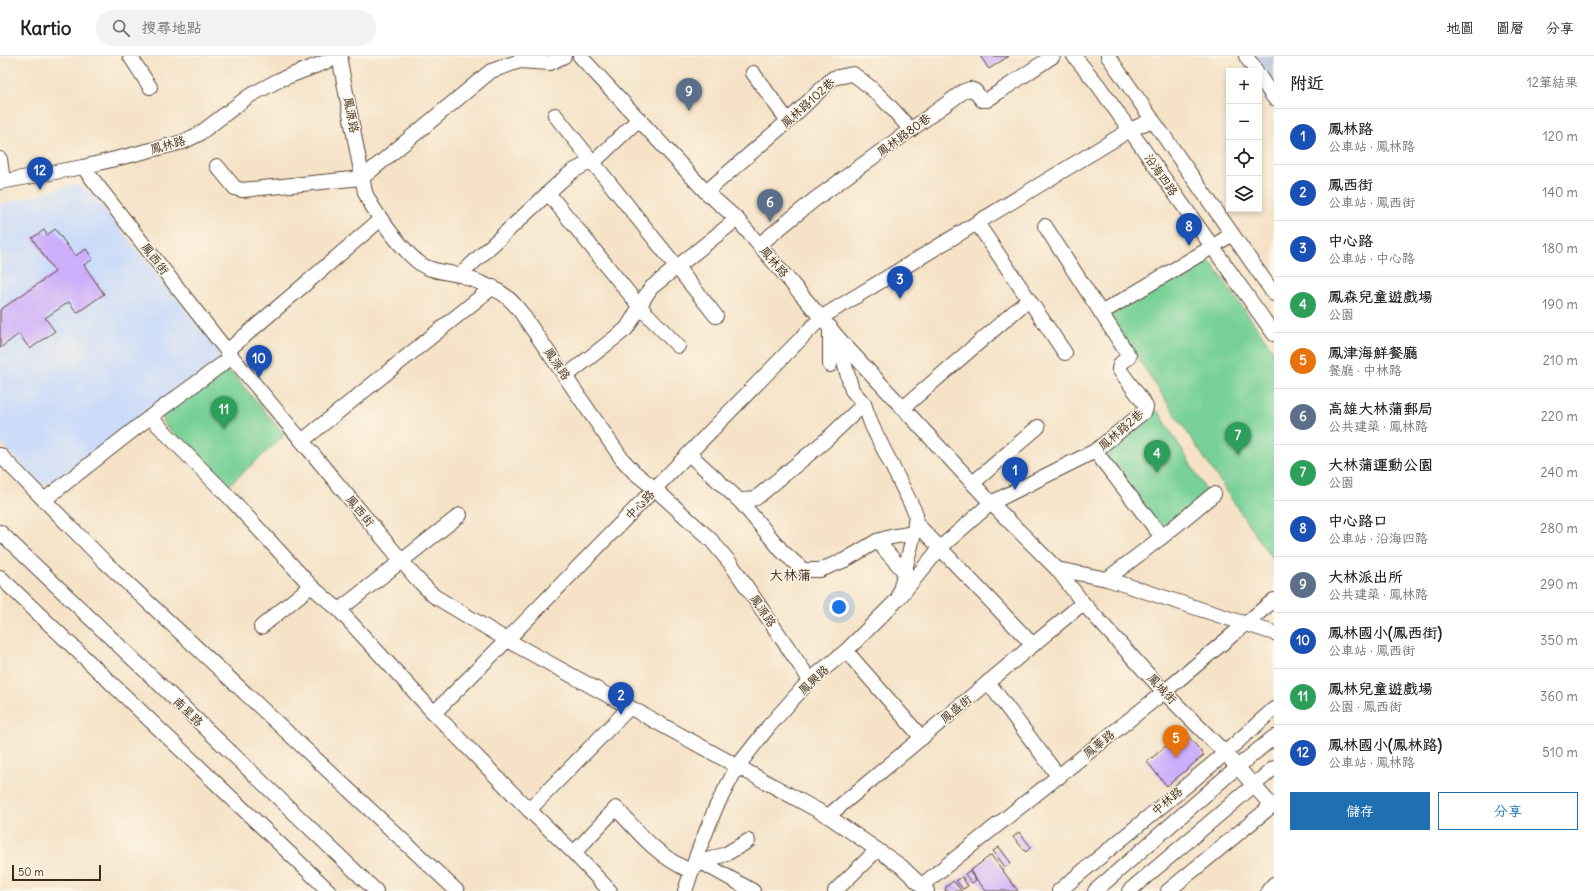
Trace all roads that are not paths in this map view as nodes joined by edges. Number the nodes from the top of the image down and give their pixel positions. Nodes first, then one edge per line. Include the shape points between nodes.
1 (130, 56) edge
2 (340, 56) edge
3 (564, 56) edge
4 (580, 56) edge
5 (1053, 56) edge
6 (1074, 56) edge
7 (1108, 56) edge
8 (1246, 56) edge
9 (1254, 68) edge
10 (753, 73) dead end
11 (1262, 80) edge
12 (150, 87) dead end
13 (1274, 98) edge
14 (555, 115) dead end
15 (639, 119) junction
16 (1152, 120) junction
17 (788, 121) junction
18 (911, 130) junction
19 (1130, 130) junction
20 (0, 160) edge
21 (592, 161) junction
22 (217, 166) dead end
23 (83, 167) junction
24 (362, 178) junction
25 (2, 181) edge
26 (706, 192) junction
27 (548, 194) junction
28 (382, 219) junction
29 (737, 219) junction
30 (977, 223) junction
31 (1045, 226) dead end
32 (1232, 234) junction
33 (759, 245) junction
34 (1212, 247) junction
35 (677, 267) junction
36 (460, 275) junction
37 (493, 288) junction
38 (1274, 294) edge
39 (1028, 300) junction
40 (640, 307) junction
41 (1101, 313) junction
42 (716, 316) dead end
43 (826, 322) junction
44 (1274, 334) edge
45 (840, 340) junction
46 (678, 346) dead end
47 (1065, 353) dead end
48 (230, 354) junction
49 (830, 365) dead end
50 (566, 376) junction
51 (864, 404) junction
52 (903, 408) junction
53 (150, 417) junction
54 (1038, 427) dead end
55 (302, 441) junction
56 (1095, 451) junction
57 (689, 454) junction
58 (0, 455) edge
59 (973, 483) junction
60 (655, 489) junction
61 (1214, 494) dead end
62 (44, 500) junction
63 (740, 501) junction
64 (991, 503) junction
65 (460, 515) dead end
66 (914, 528) junction
67 (0, 532) edge
68 (1162, 537) junction
69 (877, 541) junction
70 (940, 548) junction
71 (401, 561) junction
72 (1057, 569) junction
73 (909, 576) junction
74 (0, 578) edge
75 (1107, 579) junction
76 (311, 586) junction
77 (1274, 600) edge
78 (1083, 603) junction
79 (339, 610) junction
80 (1245, 624) junction
81 (261, 627) dead end
82 (1274, 633) edge
83 (507, 640) junction
84 (1033, 645) junction
85 (846, 651) junction
86 (810, 680) junction
87 (988, 682) junction
88 (1164, 692) junction
89 (629, 708) junction
90 (1274, 709) edge
91 (434, 713) junction
92 (1274, 737) edge
93 (922, 738) junction
94 (1225, 753) junction
95 (737, 767) junction
96 (1236, 768) junction
97 (1274, 768) edge
98 (1059, 777) junction
99 (1254, 785) junction
100 (1273, 805) edge
101 (528, 810) junction
102 (828, 816) junction
103 (748, 841) dead end
104 (877, 850) junction
105 (574, 853) junction
106 (702, 862) junction
107 (691, 871) junction
108 (1274, 884) edge
109 (924, 888) edge
110 (329, 891) edge
111 (376, 891) edge
112 (457, 891) edge
113 (610, 891) edge
114 (685, 891) edge
115 (753, 891) edge
116 (835, 891) edge
117 (1059, 891) edge
118 (1095, 891) edge
119 (1129, 891) edge
120 (1168, 891) edge
121 (1268, 891) edge

1 - 12 street
2 - 23 street, 鳳林路 via 279,80 249,96 199,134 183,142
2 - 24 street, 鳳源路
3 - 24 street via 550,62 520,61 491,71
4 - 15 street, 鳳林路
5 - 18 street, 鳳林路80巷 via 987,100 982,100 970,89 964,91
6 - 19 street, 沿海四路
7 - 16 street, 沿海四路
8 - 9 street
10 - 17 street
11 - 13 street
14 - 21 street
15 - 21 street
15 - 26 street, 鳳林路
16 - 19 street, 中心路
16 - 32 street, 沿海四路
17 - 18 street, 鳳林路102巷 via 833,78 854,74 871,86
17 - 26 street, 鳳林路102巷
18 - 33 street, 鳳林路80巷 via 814,200
19 - 30 street, 中心路
19 - 34 street, 沿海四路
20 - 25 street
21 - 27 street via 573,172
21 - 35 street
22 - 24 street via 235,188 242,190
23 - 25 street, 鳳林路
23 - 48 street, 鳳西街
24 - 28 street, 鳳源路 via 369,203
26 - 29 street, 鳳林路
27 - 36 street
27 - 40 street
28 - 36 street, 鳳源路 via 416,260 440,272
28 - 48 street
29 - 33 street, 鳳林路
29 - 35 street
30 - 39 street
30 - 43 street, 中心路
31 - 41 street, 鳳林路2巷
32 - 34 street
32 - 38 street, 沿海四路
33 - 43 street, 鳳林路
34 - 41 street
34 - 44 street, 沿海四路
35 - 40 street via 652,287
35 - 42 street
36 - 37 street, 鳳源路
37 - 50 street, 鳳源路 via 511,298
37 - 55 street
39 - 47 street
39 - 52 street
40 - 46 street
40 - 50 street via 626,328
41 - 56 street, 鳳林路2巷 via 1129,356 1121,363 1119,369 1146,407 1145,411
43 - 45 street, 鳳林路
43 - 49 street
43 - 57 street, 中心路
45 - 51 street via 852,390
45 - 52 street, 鳳林路
48 - 53 street
48 - 55 street, 鳳西街
50 - 60 street, 鳳源路 via 622,458
51 - 63 street via 826,440 756,498
51 - 66 street via 872,426 912,503 916,514
52 - 59 street, 鳳林路
53 - 62 street
53 - 76 street via 232,500
54 - 59 street
55 - 71 street, 鳳西街
56 - 64 street, 鳳林路2巷
56 - 68 street
57 - 60 street, 中心路
57 - 63 street
58 - 62 street
59 - 64 street, 鳳林路
60 - 83 street, 中心路
60 - 86 street, 鳳源路 via 711,540 732,564
61 - 68 street
62 - 112 street via 105,562
63 - 69 street via 782,550 803,570 820,570 845,560
64 - 70 street, 鳳興路
64 - 72 street, 鳳林路
65 - 71 street
66 - 69 street
66 - 70 street
66 - 73 street
67 - 111 street, 南星路
68 - 75 street
69 - 73 street
70 - 73 street, 鳳興路
70 - 84 street
71 - 79 street
71 - 83 street, 鳳西街 via 434,596
72 - 75 street
72 - 78 street, 鳳城街
73 - 85 street, 鳳興路 via 898,599
74 - 110 street
75 - 80 street
76 - 79 street
76 - 81 street
77 - 80 street, 鳳華路
78 - 84 street, 鳳盛街
78 - 88 street, 鳳城街
79 - 91 street
80 - 82 street
80 - 88 street, 鳳華路
83 - 89 street, 鳳西街
83 - 91 street, 中心路
84 - 87 street, 鳳盛街
85 - 86 street, 鳳興路
85 - 93 street
86 - 95 street, 鳳興路
87 - 93 street, 鳳盛街
87 - 98 street
88 - 94 street, 鳳城街
88 - 98 street, 鳳華路
89 - 95 street, 鳳西街
89 - 101 street
90 - 94 street, 中林路
91 - 101 street
92 - 96 street, 中林路
93 - 102 street, 鳳盛街
94 - 96 street, 鳳城街
94 - 117 street, 中林路
95 - 102 street, 鳳西街
95 - 107 street, 鳳興路 via 716,807
96 - 99 street, 鳳城街
96 - 118 street, 中林路
97 - 99 street
98 - 109 street, 鳳華路
99 - 100 street, 鳳城街
99 - 119 street
100 - 120 street
101 - 105 street
102 - 104 street, 鳳西街
103 - 106 street via 726,854
104 - 109 street, 鳳西街 via 901,866
104 - 116 street
105 - 107 street via 616,808 649,844 680,867
105 - 113 street
106 - 107 street
106 - 115 street
107 - 114 street, 鳳興路
108 - 121 street

